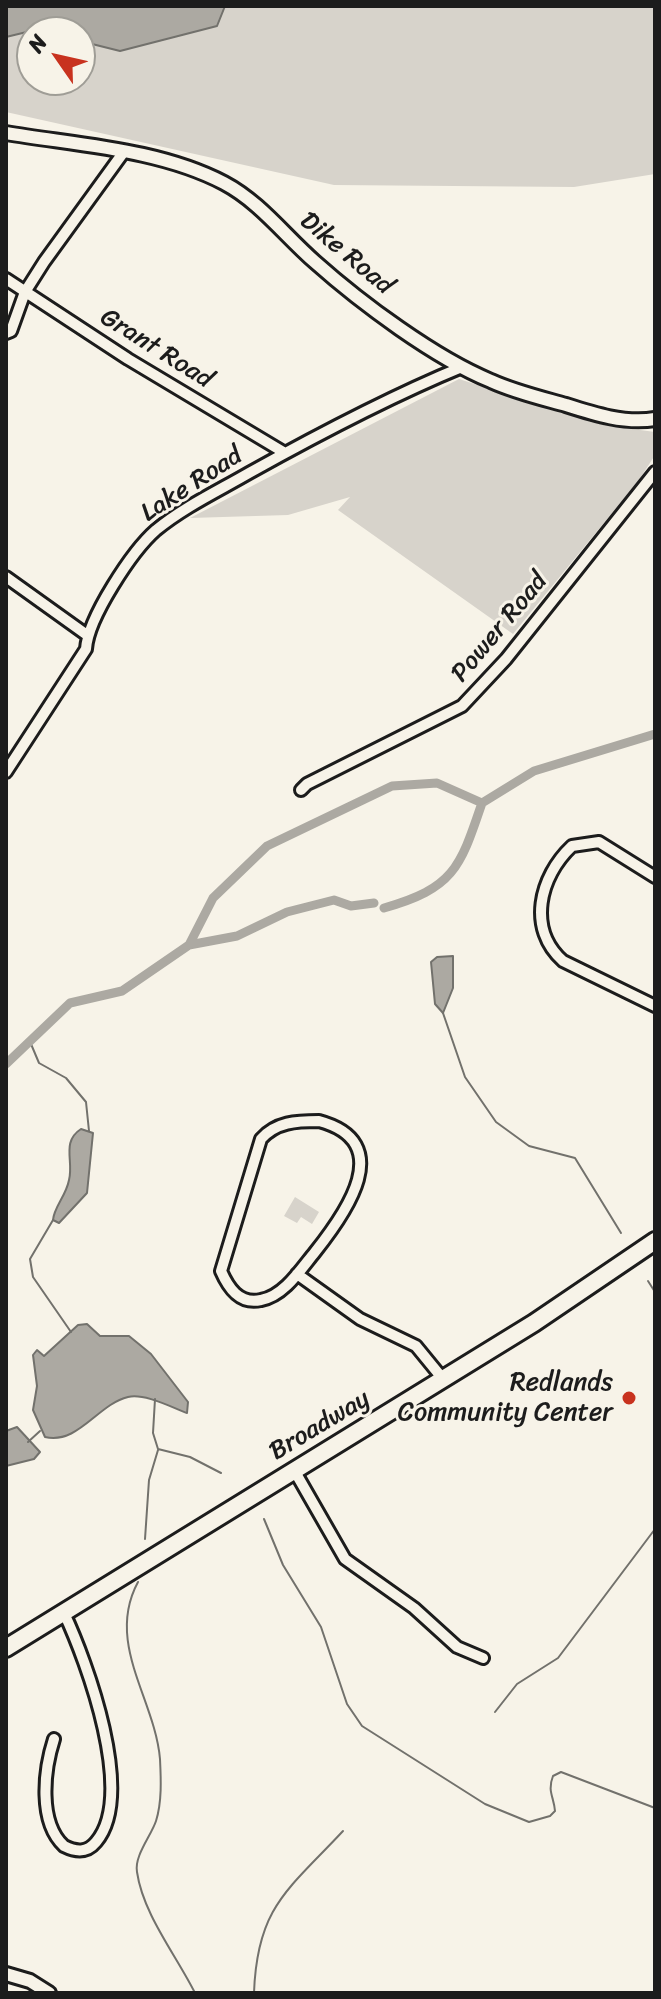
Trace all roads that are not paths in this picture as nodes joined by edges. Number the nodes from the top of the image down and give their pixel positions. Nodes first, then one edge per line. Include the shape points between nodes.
1 (6, 133) edge
2 (123, 153) junction
3 (6, 279) edge
4 (25, 292) junction
5 (6, 333) edge
6 (462, 367) junction
7 (655, 419) edge
8 (285, 453) junction
9 (655, 472) edge
10 (6, 577) edge
11 (87, 635) junction
12 (6, 772) edge
13 (301, 790) dead end
14 (655, 877) edge
15 (655, 1006) edge
16 (655, 1241) edge
17 (297, 1274) junction
18 (443, 1379) junction
19 (294, 1470) junction
20 (64, 1613) junction
21 (46, 1624) junction
22 (6, 1648) edge
23 (483, 1658) dead end
24 (6, 1662) edge
25 (54, 1739) dead end
26 (6, 1974) edge
27 (49, 1993) edge

1 - 2 street, Dike Road
2 - 4 street
2 - 6 street, Dike Road via 191,169 236,189 329,274
3 - 4 street, Grant Road
4 - 5 street
4 - 8 street, Grant Road
6 - 7 street, Dike Road via 509,388 589,412 633,421
6 - 8 street, Lake Road
8 - 11 street, Lake Road via 156,530
9 - 13 street, Power Road via 506,659 462,706
10 - 11 street
11 - 12 street, Lake Road via 86,649
14 - 15 street via 599,842 572,846 548,874 542,902 544,938 563,961
16 - 18 main road, Broadway
17 - 17 street via 261,1301 241,1298 229,1289 221,1271 261,1139 279,1125 319,1121 353,1140 361,1160 359,1181 339,1221
17 - 18 street via 360,1319 416,1346
18 - 19 main road, Broadway
19 - 20 main road, Broadway
19 - 23 street via 345,1559 414,1608 457,1647
20 - 21 main road, Broadway
20 - 25 street via 82,1651 108,1757 107,1823 93,1846 83,1851 64,1846 48,1821 47,1773
21 - 22 main road, Broadway
21 - 24 main road
26 - 27 street

